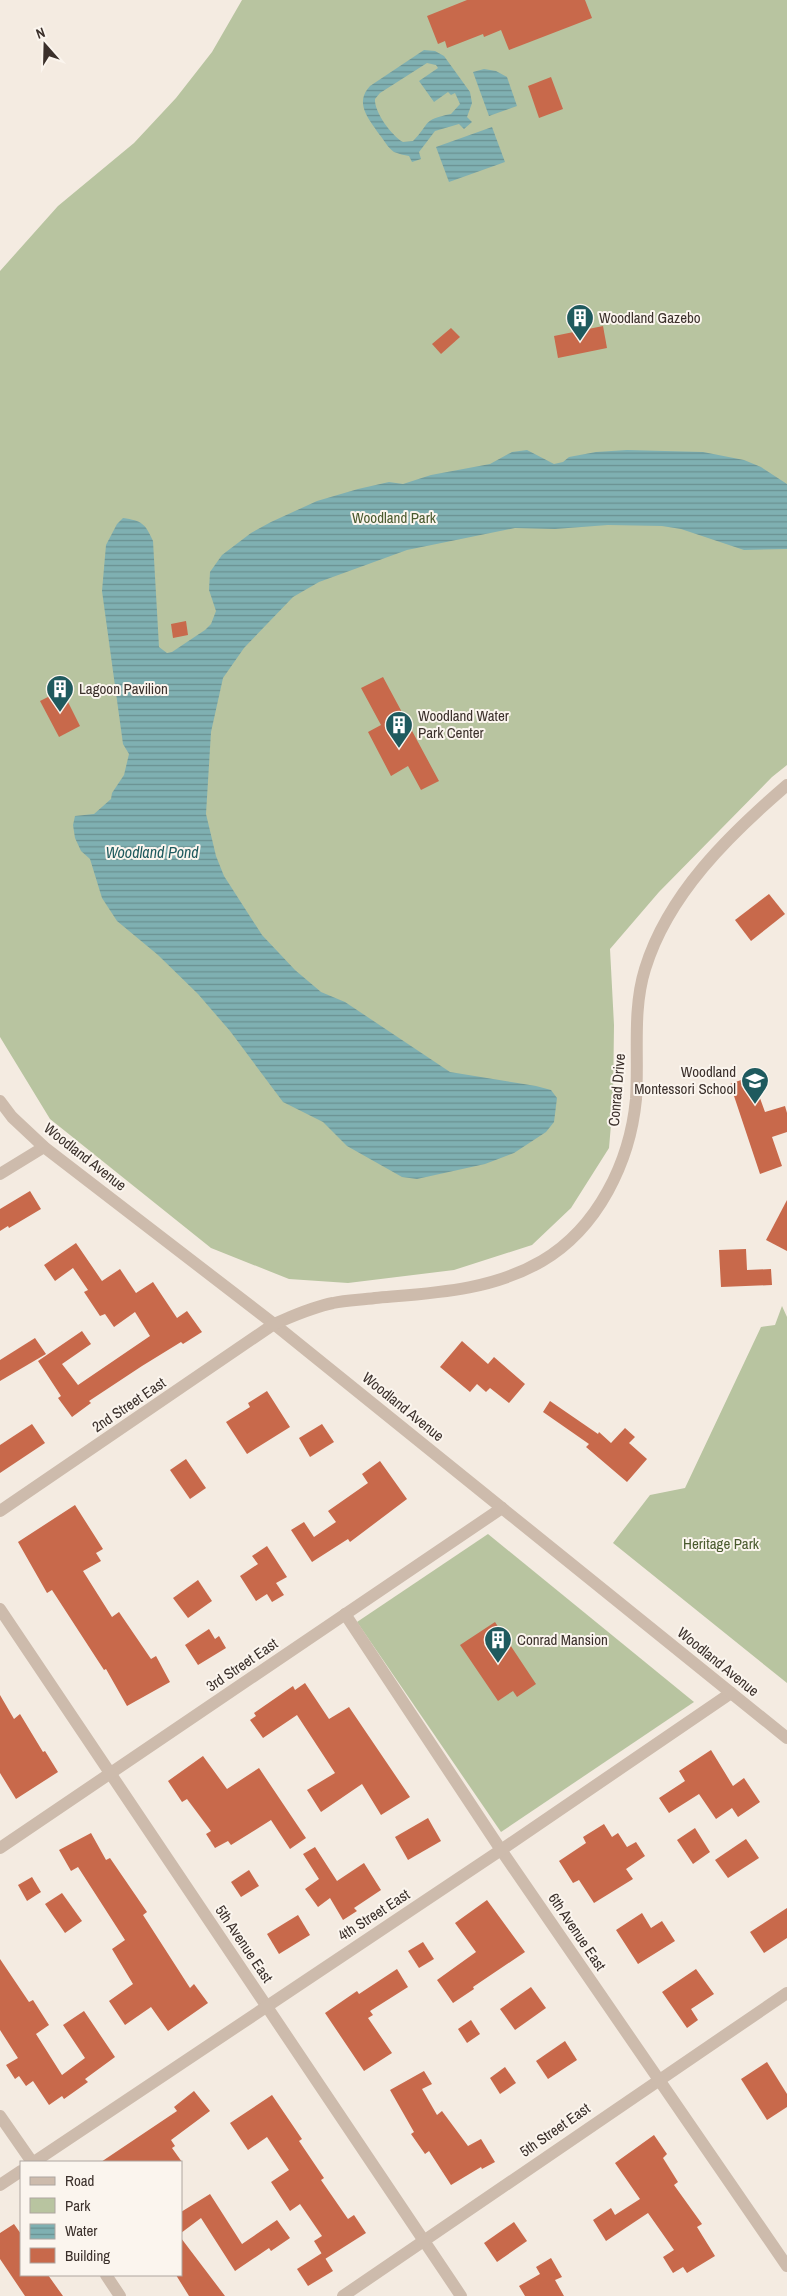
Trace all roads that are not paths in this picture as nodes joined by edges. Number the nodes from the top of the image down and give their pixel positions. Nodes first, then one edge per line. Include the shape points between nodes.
1 (787, 785) edge
2 (0, 1101) edge
3 (44, 1146) junction
4 (0, 1174) edge
5 (274, 1324) junction
6 (502, 1508) junction
7 (0, 1511) edge
8 (0, 1609) edge
9 (345, 1614) junction
10 (731, 1693) junction
11 (787, 1738) edge
12 (110, 1774) junction
13 (0, 1848) edge
14 (501, 1850) junction
15 (787, 1993) edge
16 (266, 2006) junction
17 (658, 2079) junction
18 (0, 2116) edge
19 (32, 2161) edge
20 (34, 2161) edge
21 (20, 2172) edge
22 (0, 2185) edge
23 (424, 2241) junction
24 (787, 2266) edge
25 (107, 2276) edge
26 (120, 2296) edge
27 (343, 2296) edge
28 (461, 2296) edge

1 - 5 street, Conrad Drive via 722,848 689,886 656,939 644,971 638,1004 636,1100 628,1142 613,1183 584,1225 566,1244 519,1273 490,1283 450,1292 334,1302 310,1308
2 - 3 street, Woodland Avenue
3 - 4 street
3 - 5 street, Woodland Avenue
5 - 6 street, Woodland Avenue
5 - 7 street, 2nd Street East
6 - 9 street, 3rd Street East
6 - 10 street, Woodland Avenue
8 - 12 street, 5th Avenue East
9 - 12 street, 3rd Street East
9 - 14 street, 6th Avenue East
10 - 11 street, Woodland Avenue
10 - 14 street, 4th Street East
12 - 13 street, 3rd Street East
12 - 16 street, 5th Avenue East
14 - 16 street, 4th Street East
14 - 17 street, 6th Avenue East
15 - 17 street, 5th Street East
16 - 20 street, 4th Street East
16 - 23 street, 5th Avenue East
17 - 23 street, 5th Street East
17 - 24 street, 6th Avenue East
18 - 19 street
21 - 22 street
23 - 27 street, 5th Street East
23 - 28 street, 5th Avenue East
25 - 26 street

